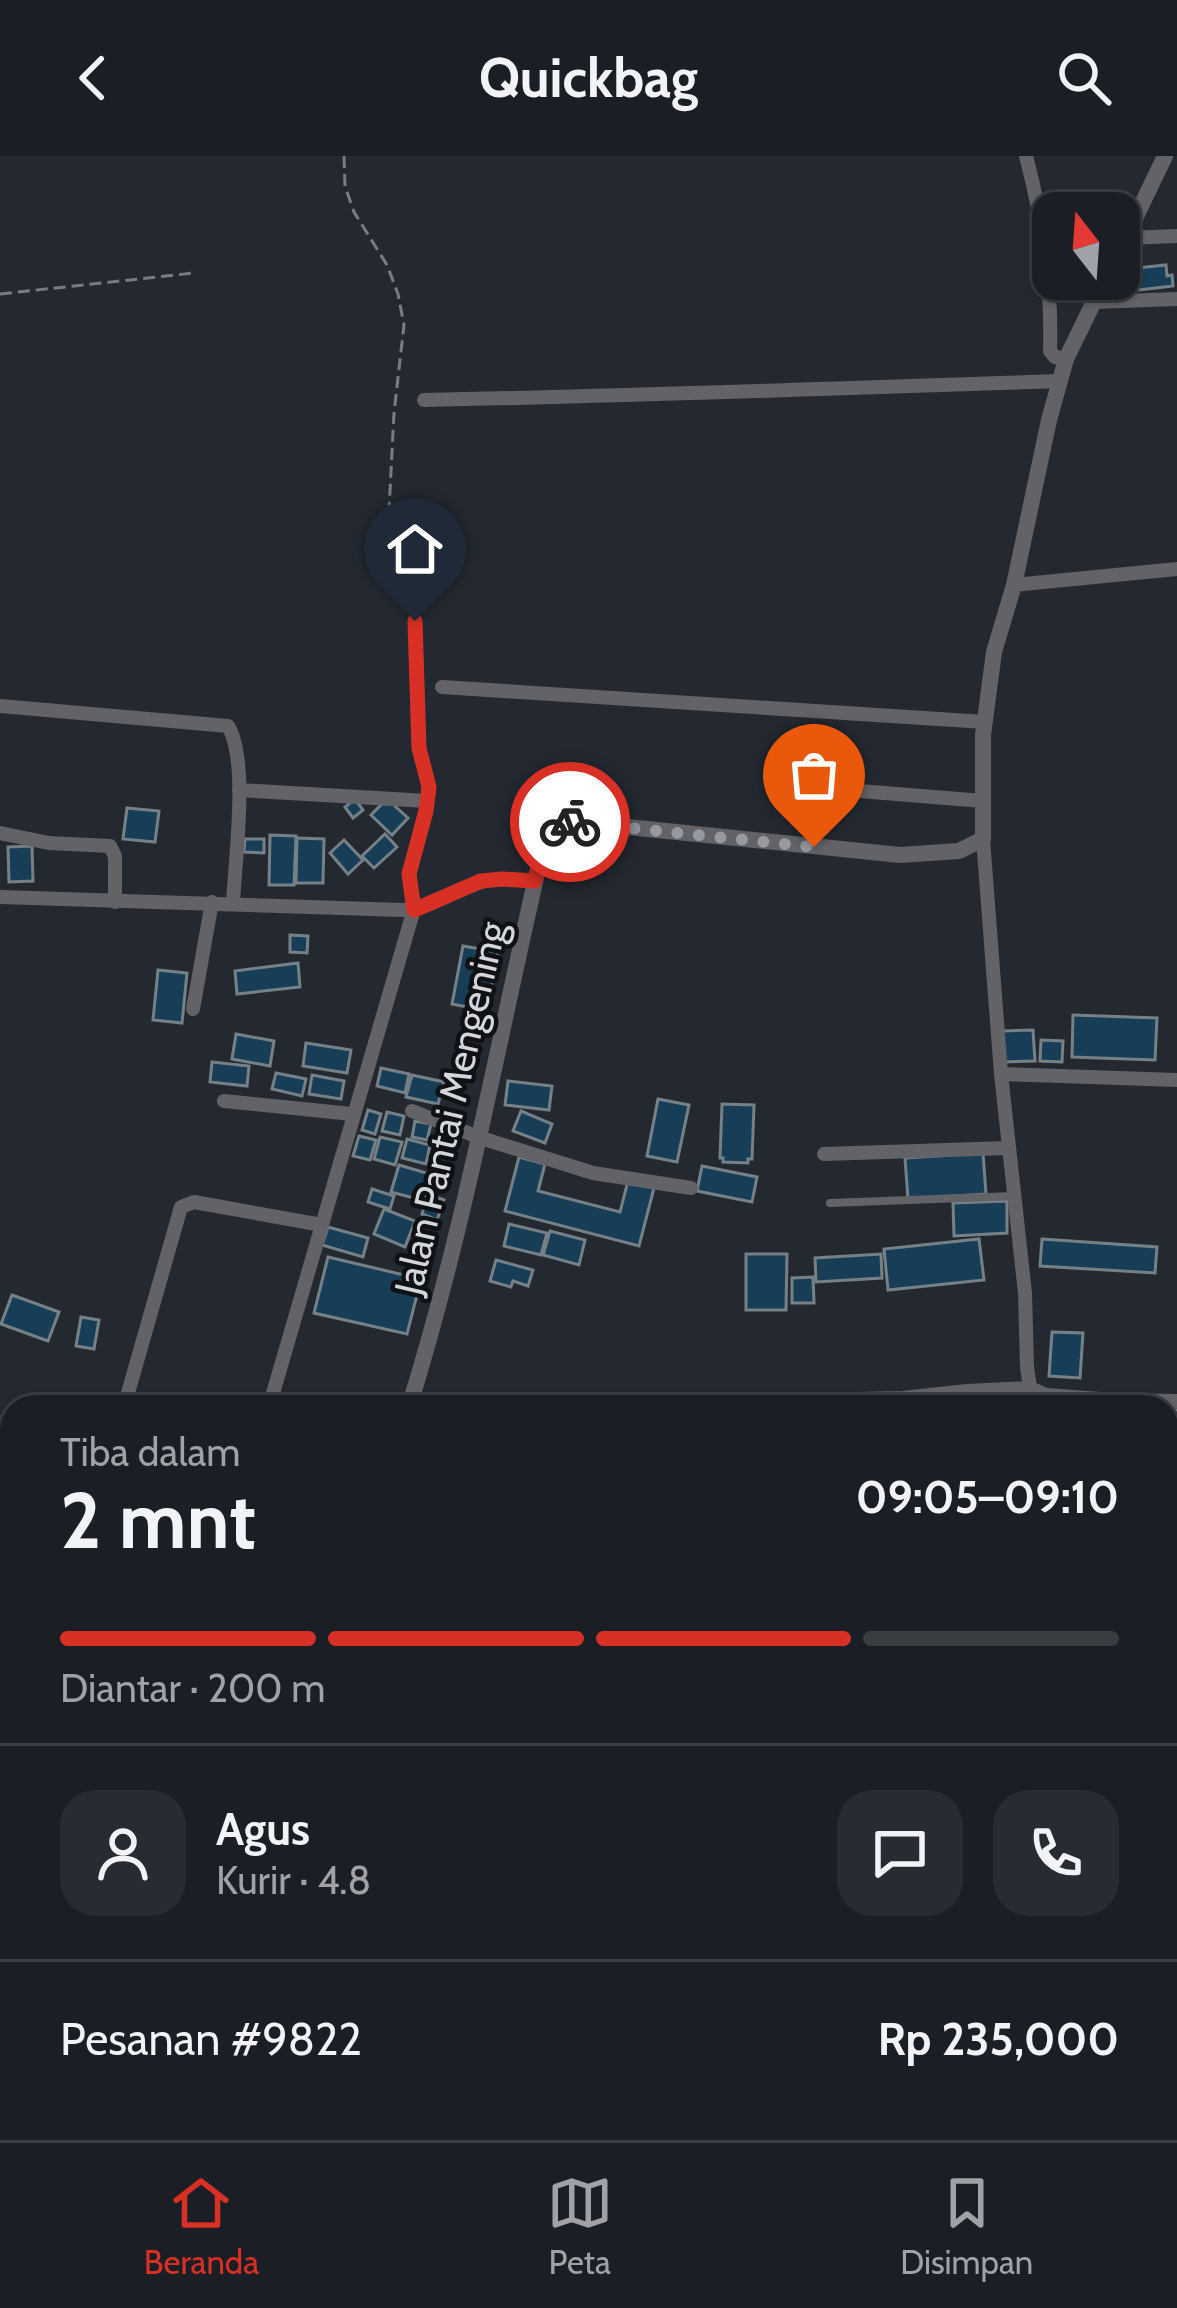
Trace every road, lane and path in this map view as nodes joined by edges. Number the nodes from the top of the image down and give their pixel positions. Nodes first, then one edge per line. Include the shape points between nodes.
1 (344, 156) edge
2 (1027, 156) edge
3 (1165, 156) edge
4 (1140, 209) edge
5 (1177, 236) edge
6 (1140, 242) edge
7 (194, 272) dead end
8 (0, 295) edge
9 (1177, 299) edge
10 (1093, 302) joint
11 (1066, 358) junction
12 (1060, 381) junction
13 (424, 400) dead end
14 (1177, 569) edge
15 (1014, 585) junction
16 (415, 621) joint
17 (442, 687) dead end
18 (0, 706) edge
19 (985, 722) junction
20 (238, 790) junction
21 (860, 791) dead end
22 (427, 801) junction
23 (983, 801) junction
24 (0, 833) edge
25 (983, 839) junction
26 (535, 881) junction
27 (0, 897) edge
28 (115, 902) junction
29 (212, 902) junction
30 (233, 903) junction
31 (409, 910) junction
32 (193, 1010) dead end
33 (1001, 1074) junction
34 (1177, 1080) edge
35 (224, 1101) dead end
36 (412, 1111) dead end
37 (352, 1114) junction
38 (481, 1138) junction
39 (1009, 1148) junction
40 (824, 1154) dead end
41 (691, 1188) dead end
42 (1016, 1196) junction
43 (830, 1203) dead end
44 (322, 1225) junction
45 (1030, 1388) junction
46 (127, 1395) edge
47 (272, 1395) edge
48 (413, 1395) edge
49 (930, 1395) edge
50 (1046, 1395) edge

1 - 16 path via 354,212 387,265 404,325 389,511
2 - 11 street via 1049,279 1050,351
3 - 4 street
5 - 6 street
7 - 8 path
9 - 10 street
10 - 11 street
11 - 12 street
12 - 13 street
12 - 15 street
14 - 15 street
15 - 19 street
16 - 22 street
17 - 19 street
18 - 20 street via 228,726
19 - 23 street
20 - 22 street
20 - 30 street
21 - 23 street
22 - 31 street
23 - 25 street
24 - 28 street via 110,846
25 - 26 street, Jalan Pantai Mengening via 959,851 900,855 568,822 545,839
25 - 33 street
26 - 31 street via 481,881
26 - 38 street, Jalan Pantai Mengening
27 - 28 street
28 - 29 street
29 - 30 street
29 - 32 street
30 - 31 street
31 - 37 street
33 - 34 street
33 - 39 street
35 - 37 street
36 - 38 street
37 - 44 street
38 - 41 street via 593,1173
38 - 48 street, Jalan Pantai Mengening
39 - 40 street
39 - 42 street
42 - 43 lane
42 - 45 street
44 - 46 street via 194,1202 181,1208
44 - 47 street
45 - 49 street
45 - 50 street

